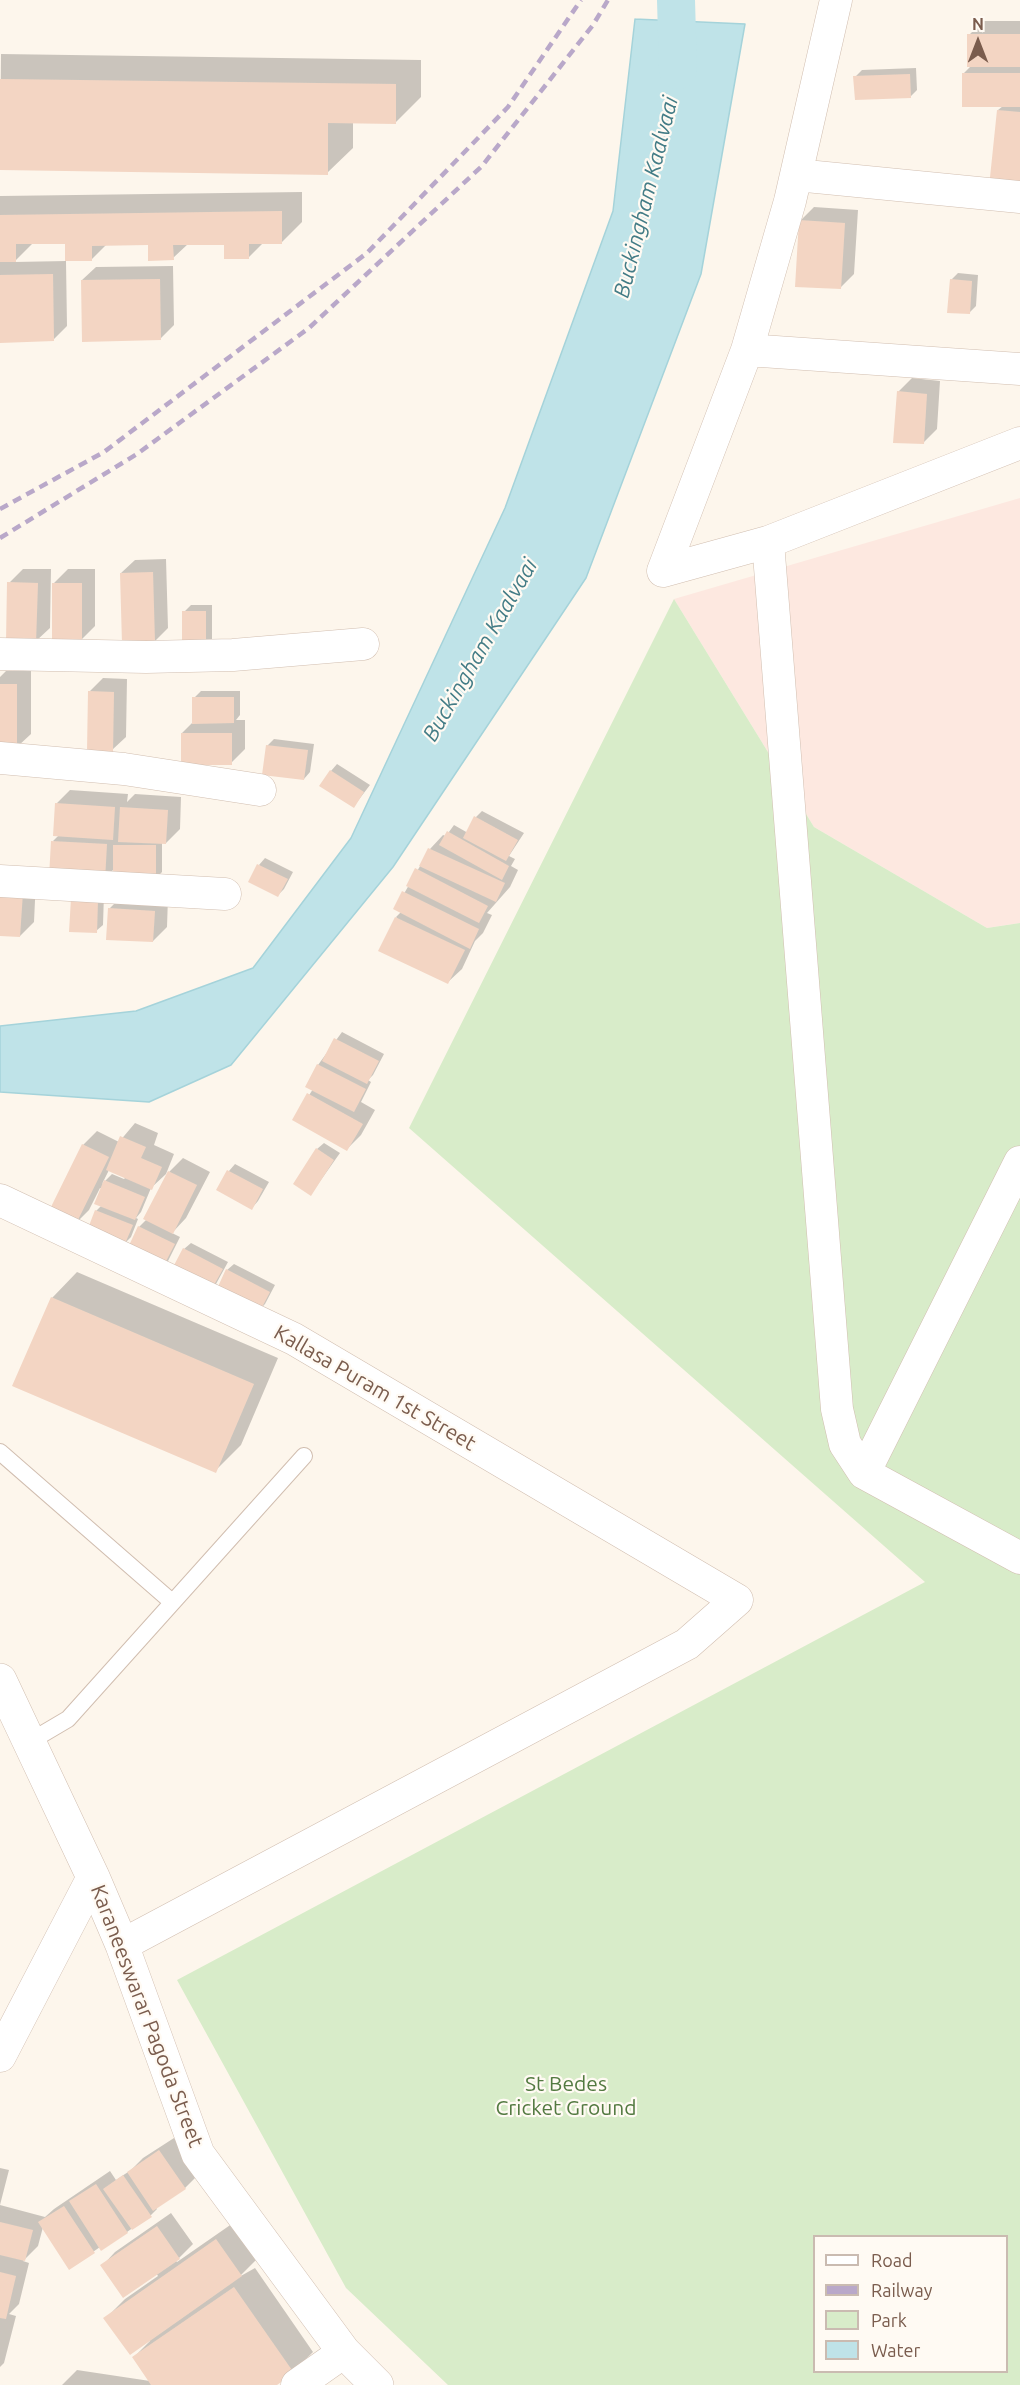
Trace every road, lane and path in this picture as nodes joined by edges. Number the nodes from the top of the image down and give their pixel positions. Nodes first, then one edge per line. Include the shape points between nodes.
1 (836, 0) edge
2 (796, 175) junction
3 (1020, 196) edge
4 (747, 350) junction
5 (1020, 369) edge
6 (1020, 443) edge
7 (768, 542) junction
8 (363, 644) dead end
9 (0, 654) edge
10 (0, 758) edge
11 (260, 790) dead end
12 (0, 881) edge
13 (225, 894) dead end
14 (1020, 1162) edge
15 (0, 1200) edge
16 (0, 1452) edge
17 (304, 1456) dead end
18 (864, 1473) junction
19 (1020, 1558) edge
20 (172, 1602) junction
21 (0, 1680) edge
22 (29, 1742) junction
23 (93, 1877) junction
24 (122, 1945) junction
25 (0, 2056) edge
26 (344, 2352) junction
27 (297, 2385) edge
28 (377, 2385) edge

1 - 2 street
2 - 3 street
2 - 4 street
4 - 5 street
4 - 7 street via 663,571
6 - 7 street
7 - 18 street via 837,1409 845,1444
8 - 9 street via 233,656
10 - 11 street via 124,769
12 - 13 street
14 - 18 street
15 - 24 street, Kallasa Puram 1st Street via 294,1339 737,1600 687,1644
16 - 20 lane
17 - 20 lane
18 - 19 street
20 - 22 lane via 68,1719
21 - 22 street, Karaneeswarar Pagoda Street
22 - 23 street, Karaneeswarar Pagoda Street
23 - 24 street, Karaneeswarar Pagoda Street
23 - 25 street
24 - 26 street, Karaneeswarar Pagoda Street via 198,2154
26 - 27 street
26 - 28 street, Karaneeswarar Pagoda Street

